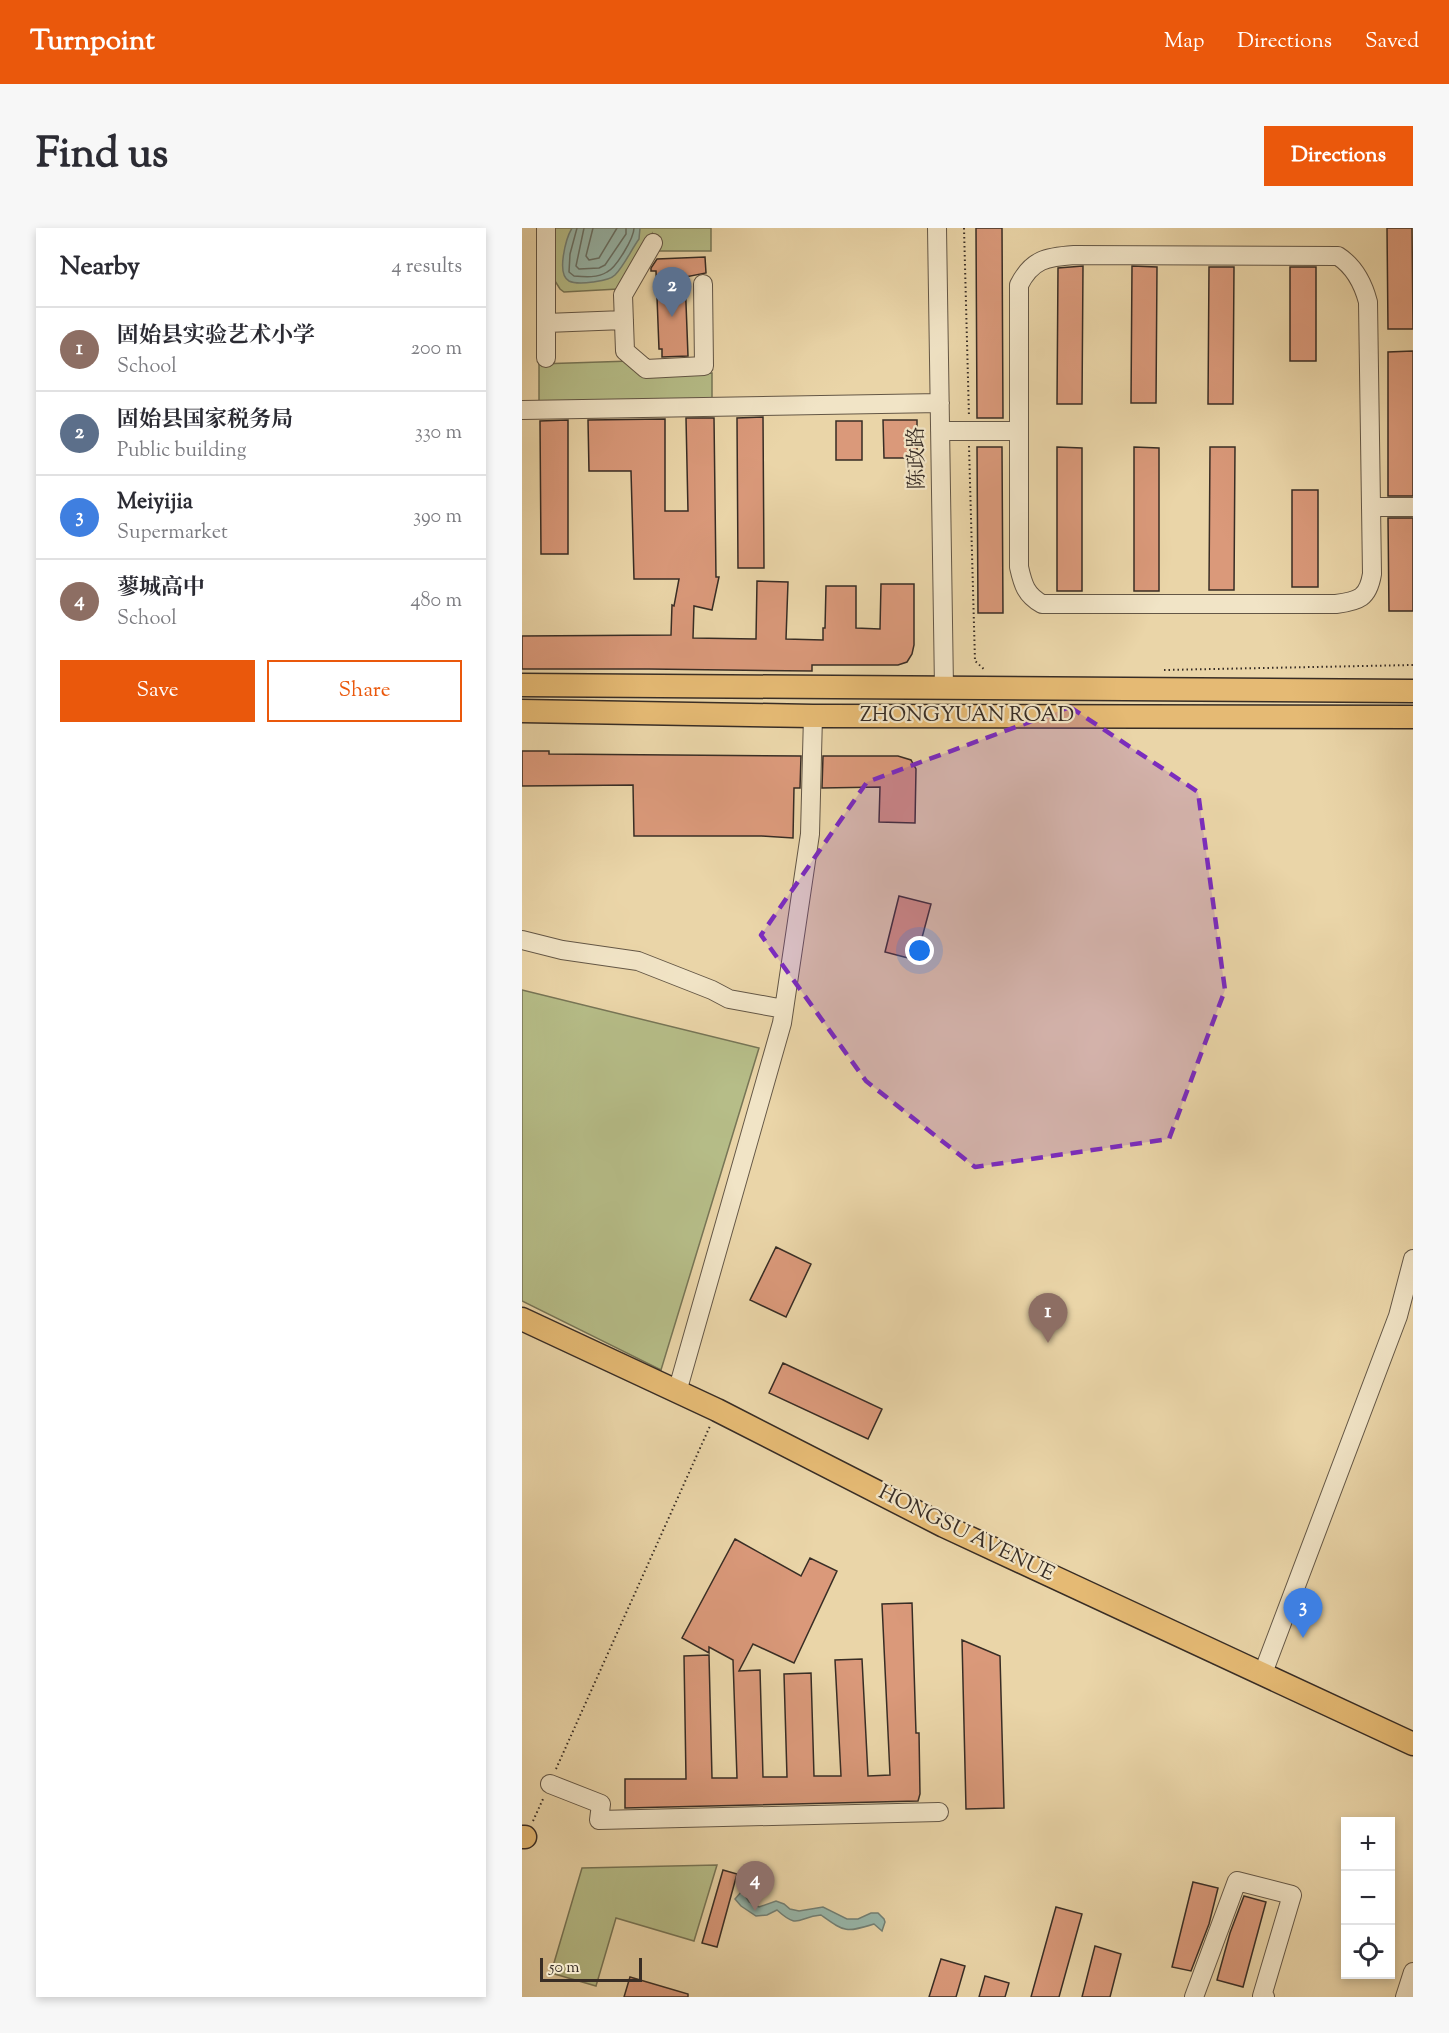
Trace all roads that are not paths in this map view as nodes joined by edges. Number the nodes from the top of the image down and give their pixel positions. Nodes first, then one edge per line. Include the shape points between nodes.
1 (546, 228) edge
2 (937, 228) edge
3 (653, 243) dead end
4 (703, 284) dead end
5 (624, 320) junction
6 (546, 323) junction
7 (546, 358) dead end
8 (940, 403) junction
9 (522, 410) edge
10 (940, 431) junction
11 (1019, 431) junction
12 (1371, 507) junction
13 (1413, 507) edge
14 (522, 685) edge
15 (944, 688) junction
16 (1413, 690) edge
17 (522, 711) edge
18 (813, 716) junction
19 (1413, 717) edge
20 (522, 940) edge
21 (784, 1009) junction
22 (1413, 1259) edge
23 (522, 1319) edge
24 (677, 1392) junction
25 (1263, 1673) junction
26 (1413, 1744) edge
27 (550, 1784) road end
28 (939, 1812) dead end
29 (1413, 1972) edge
30 (1194, 1997) edge
31 (1265, 1997) edge
32 (1405, 1997) edge

1 - 6 street
2 - 8 street, 陈政路
3 - 5 street via 623,295
4 - 5 street via 704,366 646,369 625,351
5 - 6 street
6 - 7 street
8 - 9 street
8 - 10 street, 陈政路
10 - 11 street
10 - 15 street, 陈政路
11 - 12 street via 1019,567 1031,598 1042,604 1348,602 1368,592 1370,585
11 - 12 street via 1019,285 1034,264 1050,256 1074,255 1338,256 1348,262 1359,278 1368,302
12 - 13 street
14 - 15 main road, ZHONGYUAN ROAD
15 - 16 main road, ZHONGYUAN ROAD
17 - 18 main road, ZHONGYUAN ROAD
18 - 19 main road, ZHONGYUAN ROAD
18 - 21 street via 810,834
20 - 21 street via 638,961 729,999
21 - 24 street
22 - 25 street via 1398,1316
23 - 24 main road, HONGSU AVENUE
24 - 25 main road, HONGSU AVENUE via 944,1526
25 - 26 main road, HONGSU AVENUE
27 - 28 street via 601,1804 599,1820
29 - 32 street
30 - 31 street via 1237,1881 1292,1895 1262,1996

